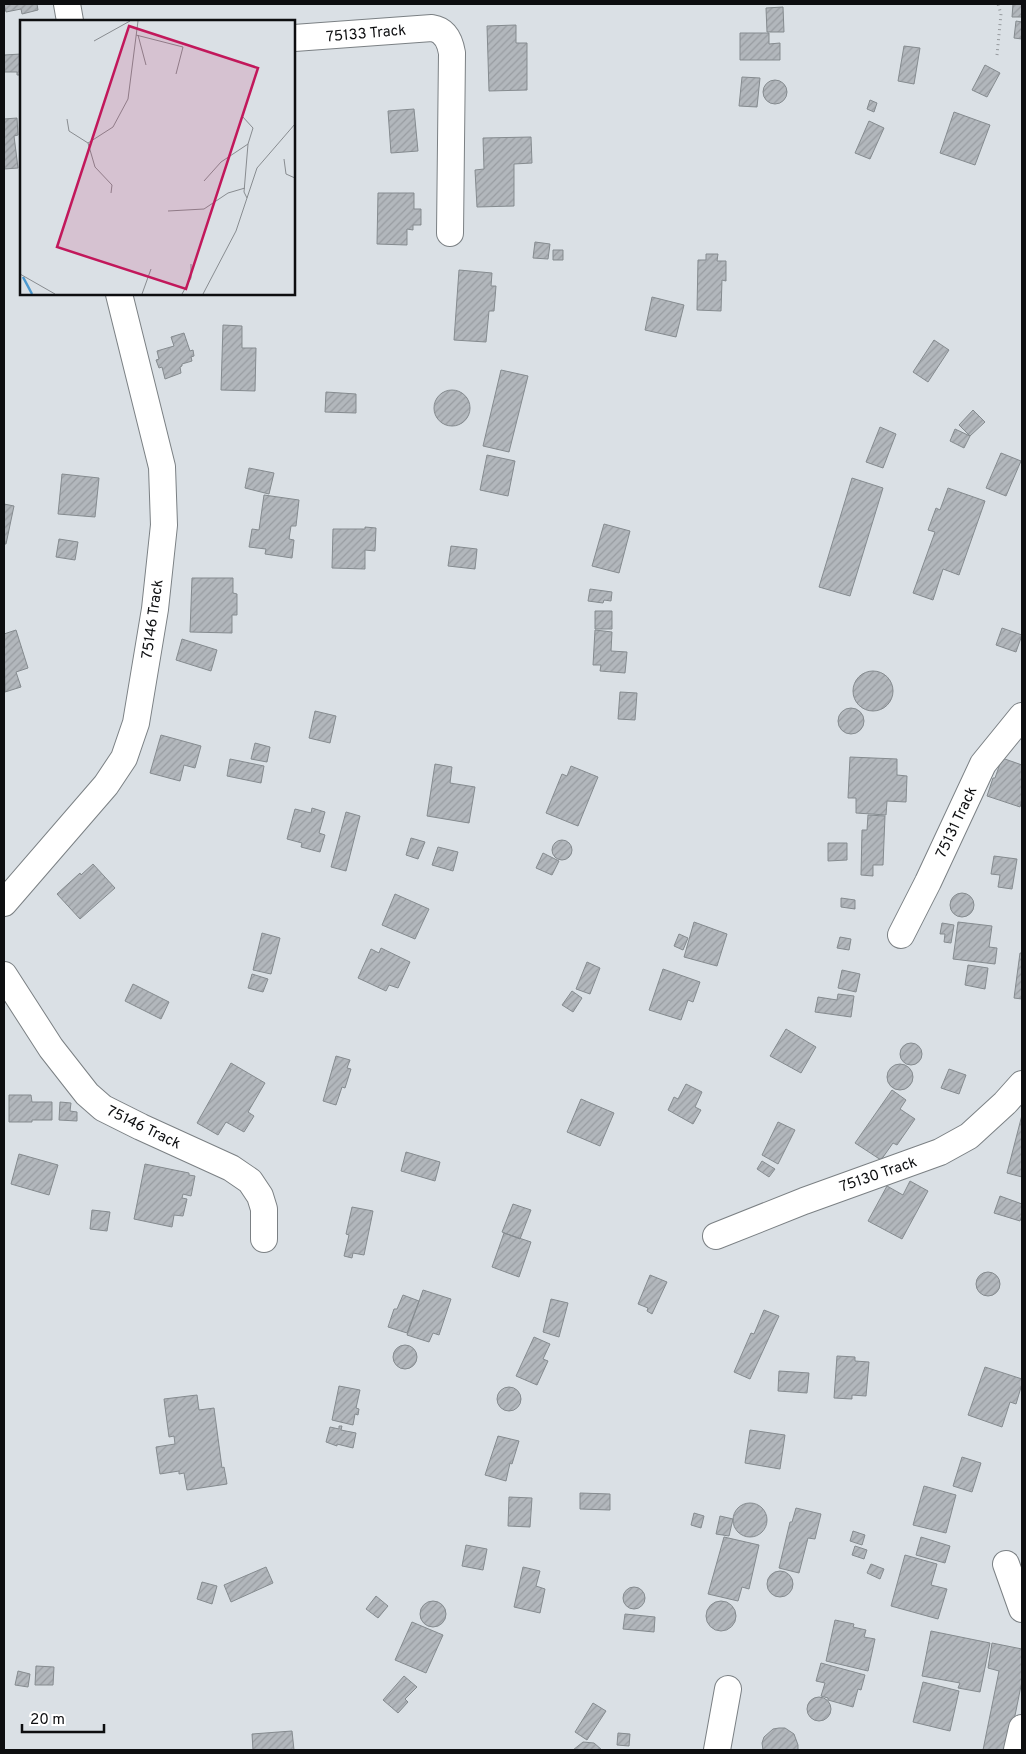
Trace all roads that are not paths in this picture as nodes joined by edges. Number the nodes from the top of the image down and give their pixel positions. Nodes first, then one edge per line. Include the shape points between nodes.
1 (67, 4) edge
2 (70, 20) edge
3 (295, 38) edge
4 (450, 233) dead end
5 (119, 295) edge
6 (1022, 716) edge
7 (4, 903) edge
8 (901, 935) dead end
9 (4, 975) edge
10 (1022, 1084) edge
11 (716, 1236) dead end
12 (264, 1239) dead end
13 (1006, 1564) dead end
14 (1022, 1610) edge
15 (728, 1689) dead end
16 (1022, 1728) edge
17 (717, 1750) edge
18 (1017, 1750) edge

1 - 2 street
3 - 4 street, 75133 Track via 420,28 438,29 447,37 452,53
5 - 7 street, 75146 Track via 162,467 164,515 155,609 136,723 124,758 106,785
6 - 8 street, 75131 Track via 983,764
9 - 12 street, 75146 Track via 51,1048 87,1094 103,1108 250,1180 264,1209
10 - 11 street, 75130 Track via 969,1136 940,1152 804,1200
13 - 14 street
15 - 17 street
16 - 18 street

